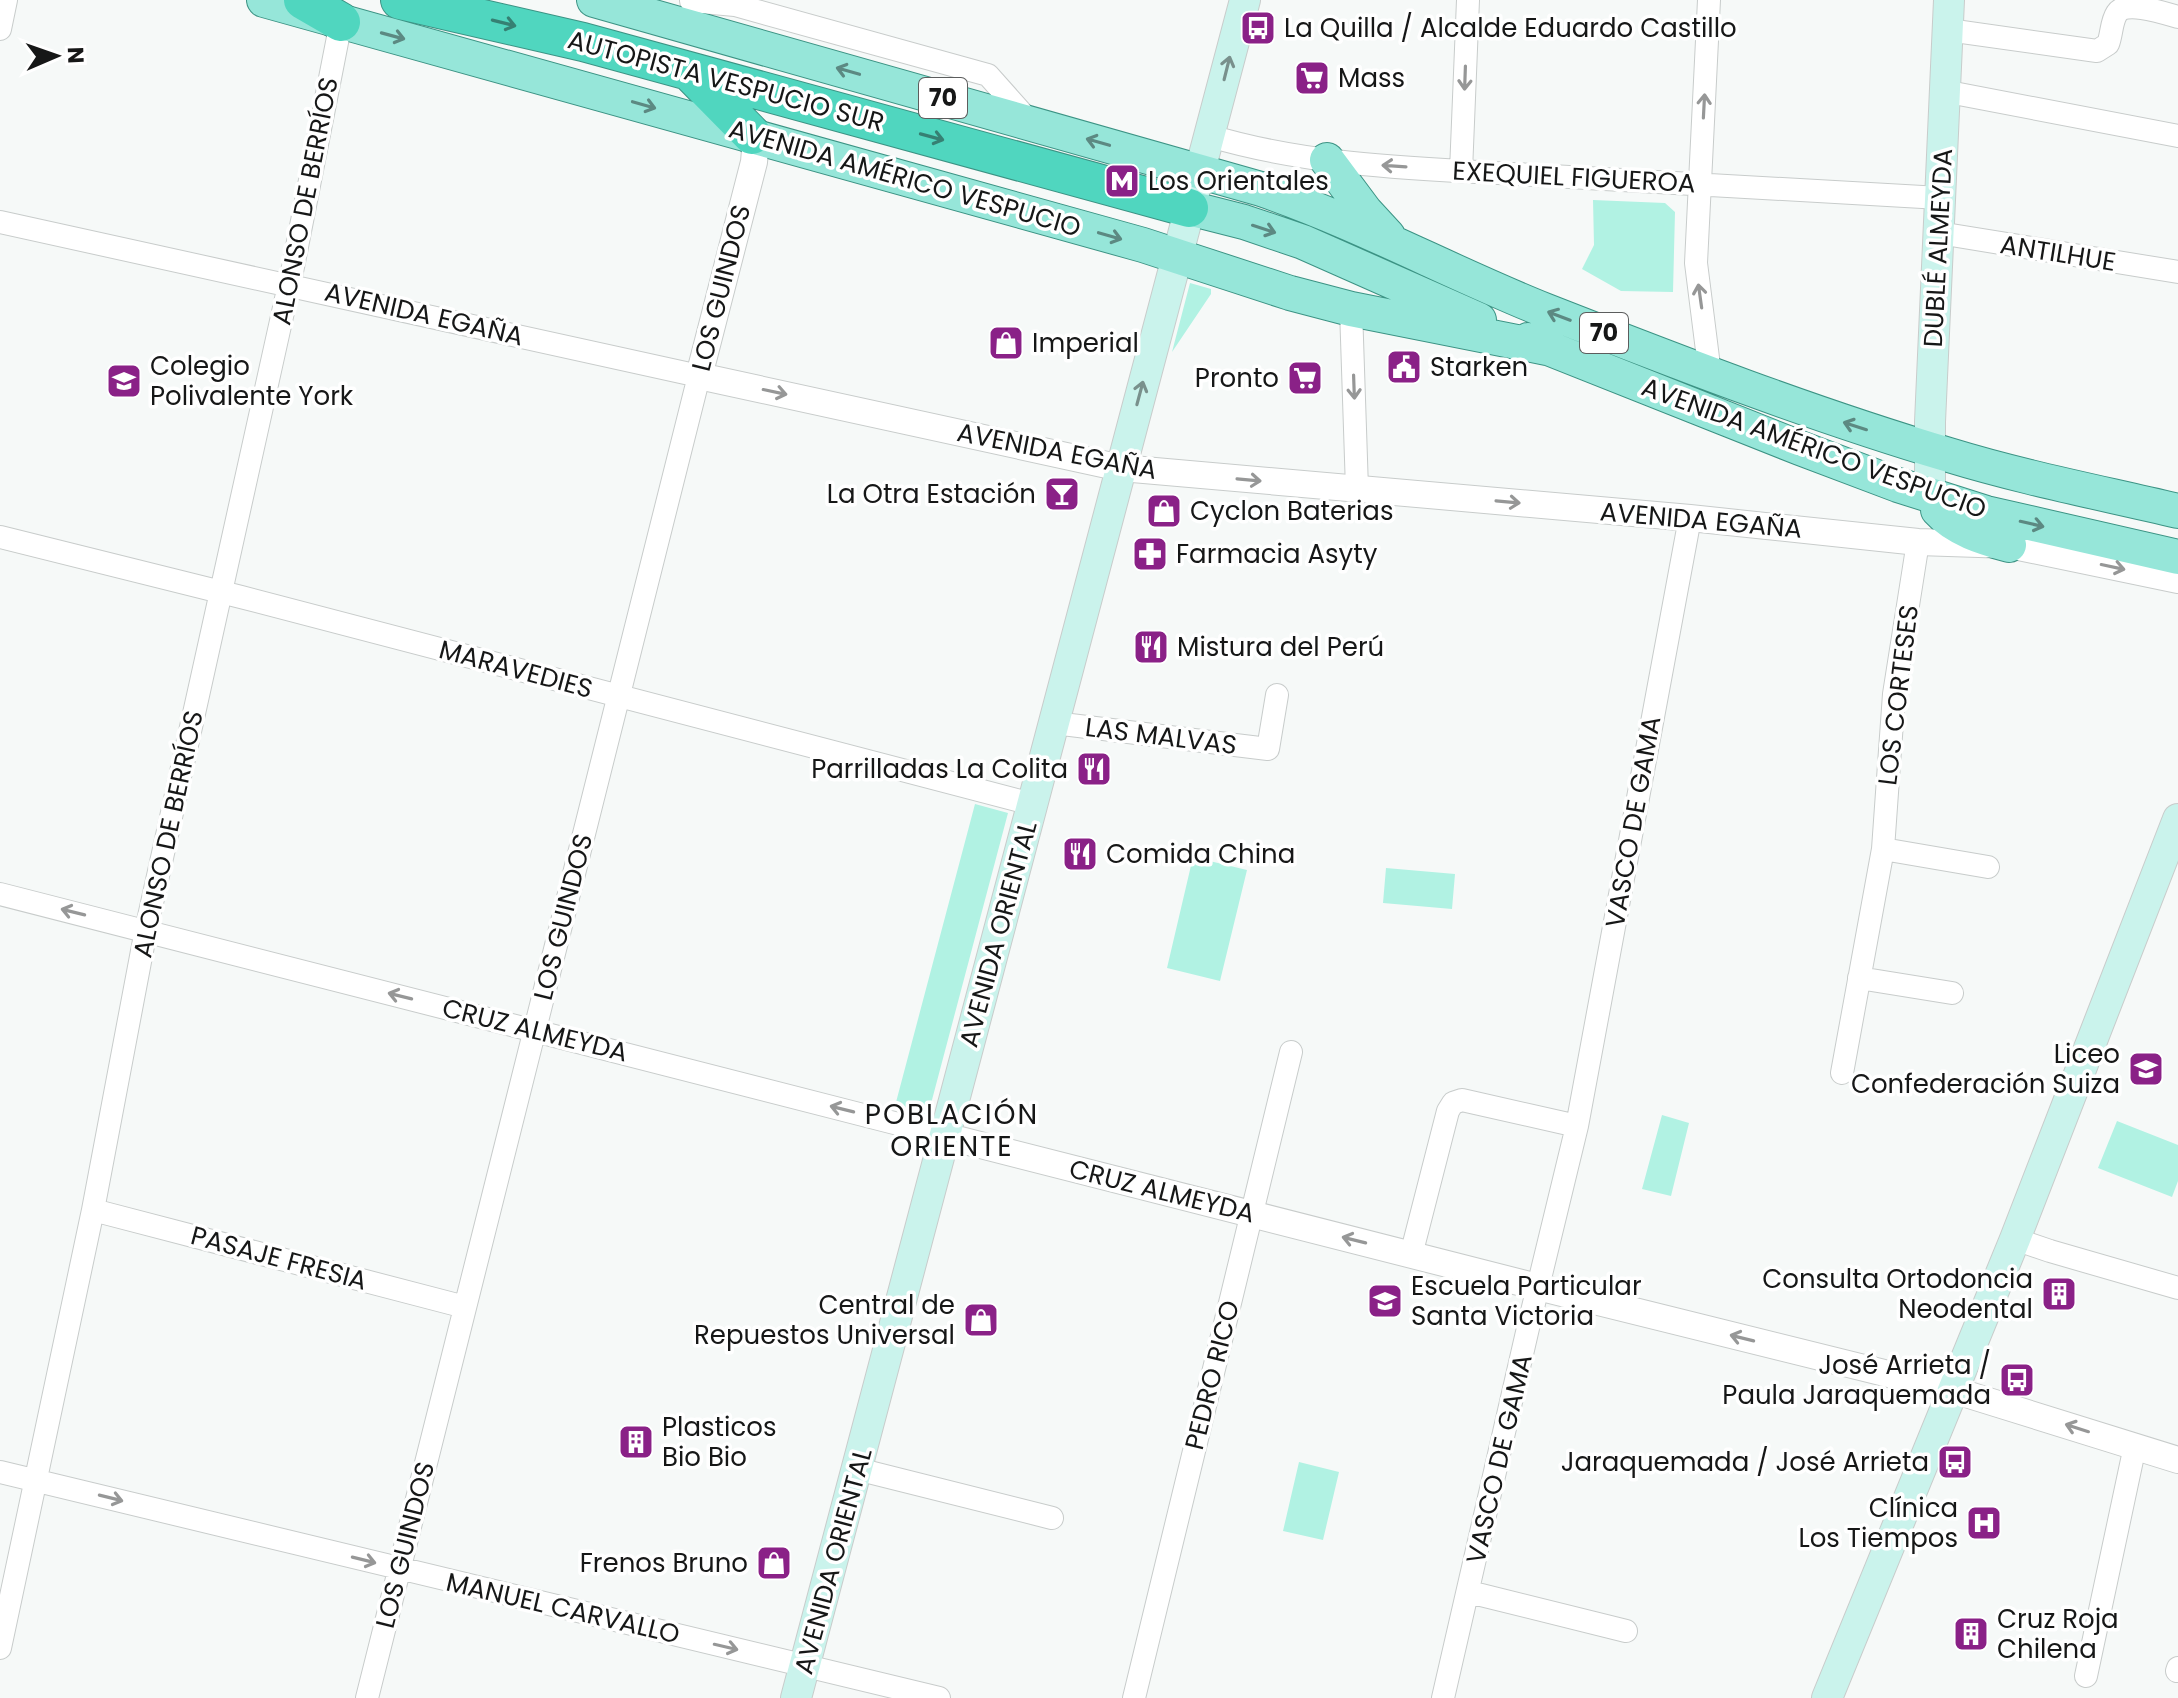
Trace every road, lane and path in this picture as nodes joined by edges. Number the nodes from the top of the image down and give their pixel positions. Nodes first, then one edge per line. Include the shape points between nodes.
1 (6, 0) edge
2 (264, 0) edge
3 (303, 0) edge
4 (400, 0) edge
5 (594, 0) edge
6 (1245, 0) edge
7 (1468, 0) edge
8 (1709, 0) edge
9 (1949, 0) edge
10 (689, 9) edge
11 (2178, 17) edge
12 (341, 22) junction
13 (0, 29) edge
14 (1948, 30) junction
15 (689, 71) junction
16 (1945, 90) junction
17 (752, 135) junction
18 (1210, 136) junction
19 (2178, 136) edge
20 (1327, 160) junction
21 (1200, 171) junction
22 (1461, 171) junction
23 (1700, 184) junction
24 (1940, 198) junction
25 (1189, 208) junction
26 (0, 222) edge
27 (1939, 233) junction
28 (1400, 248) junction
29 (1176, 256) junction
30 (2178, 272) edge
31 (289, 284) junction
32 (1351, 309) junction
33 (1547, 348) junction
34 (1710, 374) junction
35 (699, 376) junction
36 (1930, 450) junction
37 (1121, 468) junction
38 (1357, 489) junction
39 (1930, 495) junction
40 (2178, 511) edge
41 (1690, 518) junction
42 (0, 537) edge
43 (1918, 542) junction
44 (2009, 545) junction
45 (2178, 557) edge
46 (2178, 580) edge
47 (221, 592) junction
48 (1277, 695) dead end
49 (618, 696) junction
50 (1054, 723) junction
51 (1032, 804) junction
52 (2178, 819) edge
53 (1883, 849) junction
54 (1988, 867) dead end
55 (0, 894) edge
56 (146, 930) junction
57 (1859, 978) junction
58 (1952, 993) dead end
59 (534, 1030) junction
60 (1291, 1052) dead end
61 (1842, 1073) dead end
62 (1577, 1126) junction
63 (945, 1136) junction
64 (93, 1210) junction
65 (1251, 1214) junction
66 (2015, 1239) junction
67 (1411, 1255) junction
68 (1538, 1287) junction
69 (2178, 1288) edge
70 (465, 1307) junction
71 (1953, 1390) junction
72 (2135, 1446) junction
73 (2178, 1460) edge
74 (857, 1469) junction
75 (0, 1472) edge
76 (36, 1480) junction
77 (1052, 1518) dead end
78 (399, 1568) junction
79 (1469, 1592) junction
80 (1626, 1631) dead end
81 (0, 1648) edge
82 (805, 1665) junction
83 (2086, 1676) dead end
84 (367, 1698) edge
85 (796, 1698) edge
86 (939, 1698) edge
87 (1134, 1698) edge
88 (1443, 1698) edge
89 (1827, 1698) edge

1 - 13 street
2 - 12 main road, AVENIDA AMÉRICO VESPUCIO
3 - 12 highway
4 -> 15 highway, AUTOPISTA VESPUCIO SUR / 70
5 - 10 main road, AVENIDA AMÉRICO VESPUCIO / 70
18 -> 6 main road, AVENIDA ORIENTAL
7 -> 22 street
23 -> 8 street
9 - 14 main road, DUBLÉ ALMEYDA
21 -> 10 main road, AVENIDA AMÉRICO VESPUCIO / 70 via 1030,122
11 - 14 street via 2124,6 2114,18 2108,44 2097,51
12 -> 17 main road, AVENIDA AMÉRICO VESPUCIO
12 - 31 street, ALONSO DE BERRÍOS
14 - 16 main road, DUBLÉ ALMEYDA
15 - 17 highway
15 -> 25 highway, AUTOPISTA VESPUCIO SUR / 70
16 - 19 street
16 - 24 main road, DUBLÉ ALMEYDA
17 -> 29 main road, AVENIDA AMÉRICO VESPUCIO
17 - 35 street, LOS GUINDOS via 754,162
18 - 20 street, EXEQUIEL FIGUEROA
18 - 21 main road, AVENIDA ORIENTAL
22 -> 20 street, EXEQUIEL FIGUEROA
20 - 28 main road
21 - 25 main road, AVENIDA ORIENTAL
21 - 28 main road, AVENIDA AMÉRICO VESPUCIO / 70 via 1313,208
22 - 23 street, EXEQUIEL FIGUEROA
23 - 24 street, EXEQUIEL FIGUEROA
34 -> 23 street via 1696,263
24 - 27 main road, DUBLÉ ALMEYDA
25 - 29 main road, AVENIDA ORIENTAL
25 -> 33 main road, AVENIDA AMÉRICO VESPUCIO / 70 via 1303,242
26 - 31 street, AVENIDA EGAÑA
27 - 30 street, ANTILHUE
27 - 36 main road, DUBLÉ ALMEYDA
34 -> 28 main road, AVENIDA AMÉRICO VESPUCIO / 70
29 - 32 main road, AVENIDA AMÉRICO VESPUCIO
37 -> 29 main road, AVENIDA ORIENTAL
31 - 35 street, AVENIDA EGAÑA
31 - 47 street, ALONSO DE BERRÍOS
32 - 33 main road, AVENIDA AMÉRICO VESPUCIO
32 -> 38 street
33 - 39 main road, AVENIDA AMÉRICO VESPUCIO / 70
36 -> 34 main road, AVENIDA AMÉRICO VESPUCIO / 70
35 -> 37 street, AVENIDA EGAÑA
35 - 49 street, LOS GUINDOS
36 - 39 main road, DUBLÉ ALMEYDA
36 - 40 main road, AVENIDA AMÉRICO VESPUCIO / 70
37 -> 38 street, AVENIDA EGAÑA
37 - 50 main road, AVENIDA ORIENTAL
38 -> 41 street, AVENIDA EGAÑA
39 - 44 main road via 1941,514 1956,525
39 -> 45 main road, AVENIDA AMÉRICO VESPUCIO / 70
41 - 43 street, AVENIDA EGAÑA
41 - 62 street, VASCO DE GAMA
42 - 47 street, MARAVEDIES
43 - 44 street, AVENIDA EGAÑA
43 - 53 street, LOS CORTESES via 1894,694
44 -> 46 street, AVENIDA EGAÑA
47 - 49 street, MARAVEDIES
47 - 56 street, ALONSO DE BERRÍOS
48 - 50 street, LAS MALVAS via 1268,749
49 - 51 street, MARAVEDIES
49 - 59 street, LOS GUINDOS
50 - 51 main road, AVENIDA ORIENTAL
51 - 63 main road, AVENIDA ORIENTAL
52 - 66 main road
53 - 54 street
53 - 57 street, LOS CORTESES
56 -> 55 street, CRUZ ALMEYDA
59 -> 56 street, CRUZ ALMEYDA
56 - 64 street, ALONSO DE BERRÍOS
57 - 58 street
57 - 61 street, LOS CORTESES
63 -> 59 street, CRUZ ALMEYDA
59 - 70 street, LOS GUINDOS
60 - 65 street, PEDRO RICO
62 - 67 street via 1462,1100 1453,1103
62 - 68 street, VASCO DE GAMA
63 - 65 street, CRUZ ALMEYDA
63 - 74 main road, AVENIDA ORIENTAL
64 - 70 street, PASAJE FRESIA
64 - 76 street, ALONSO DE BERRÍOS
67 -> 65 street, CRUZ ALMEYDA
65 - 87 street, PEDRO RICO
66 - 69 street
66 - 71 main road
67 - 68 street, CRUZ ALMEYDA
71 -> 68 street, CRUZ ALMEYDA
68 - 79 street, VASCO DE GAMA
70 - 78 street, LOS GUINDOS
72 -> 71 street, CRUZ ALMEYDA
71 - 89 main road
72 - 73 street, CRUZ ALMEYDA
72 - 83 street
74 - 77 street
74 - 82 main road, AVENIDA ORIENTAL
75 - 76 street, MANUEL CARVALLO
76 -> 78 street, MANUEL CARVALLO
76 - 81 street, ALONSO DE BERRÍOS
78 -> 82 street, MANUEL CARVALLO
78 - 84 street, LOS GUINDOS
79 - 80 street
79 - 88 street, VASCO DE GAMA
82 - 85 main road, AVENIDA ORIENTAL
82 - 86 street, MANUEL CARVALLO

